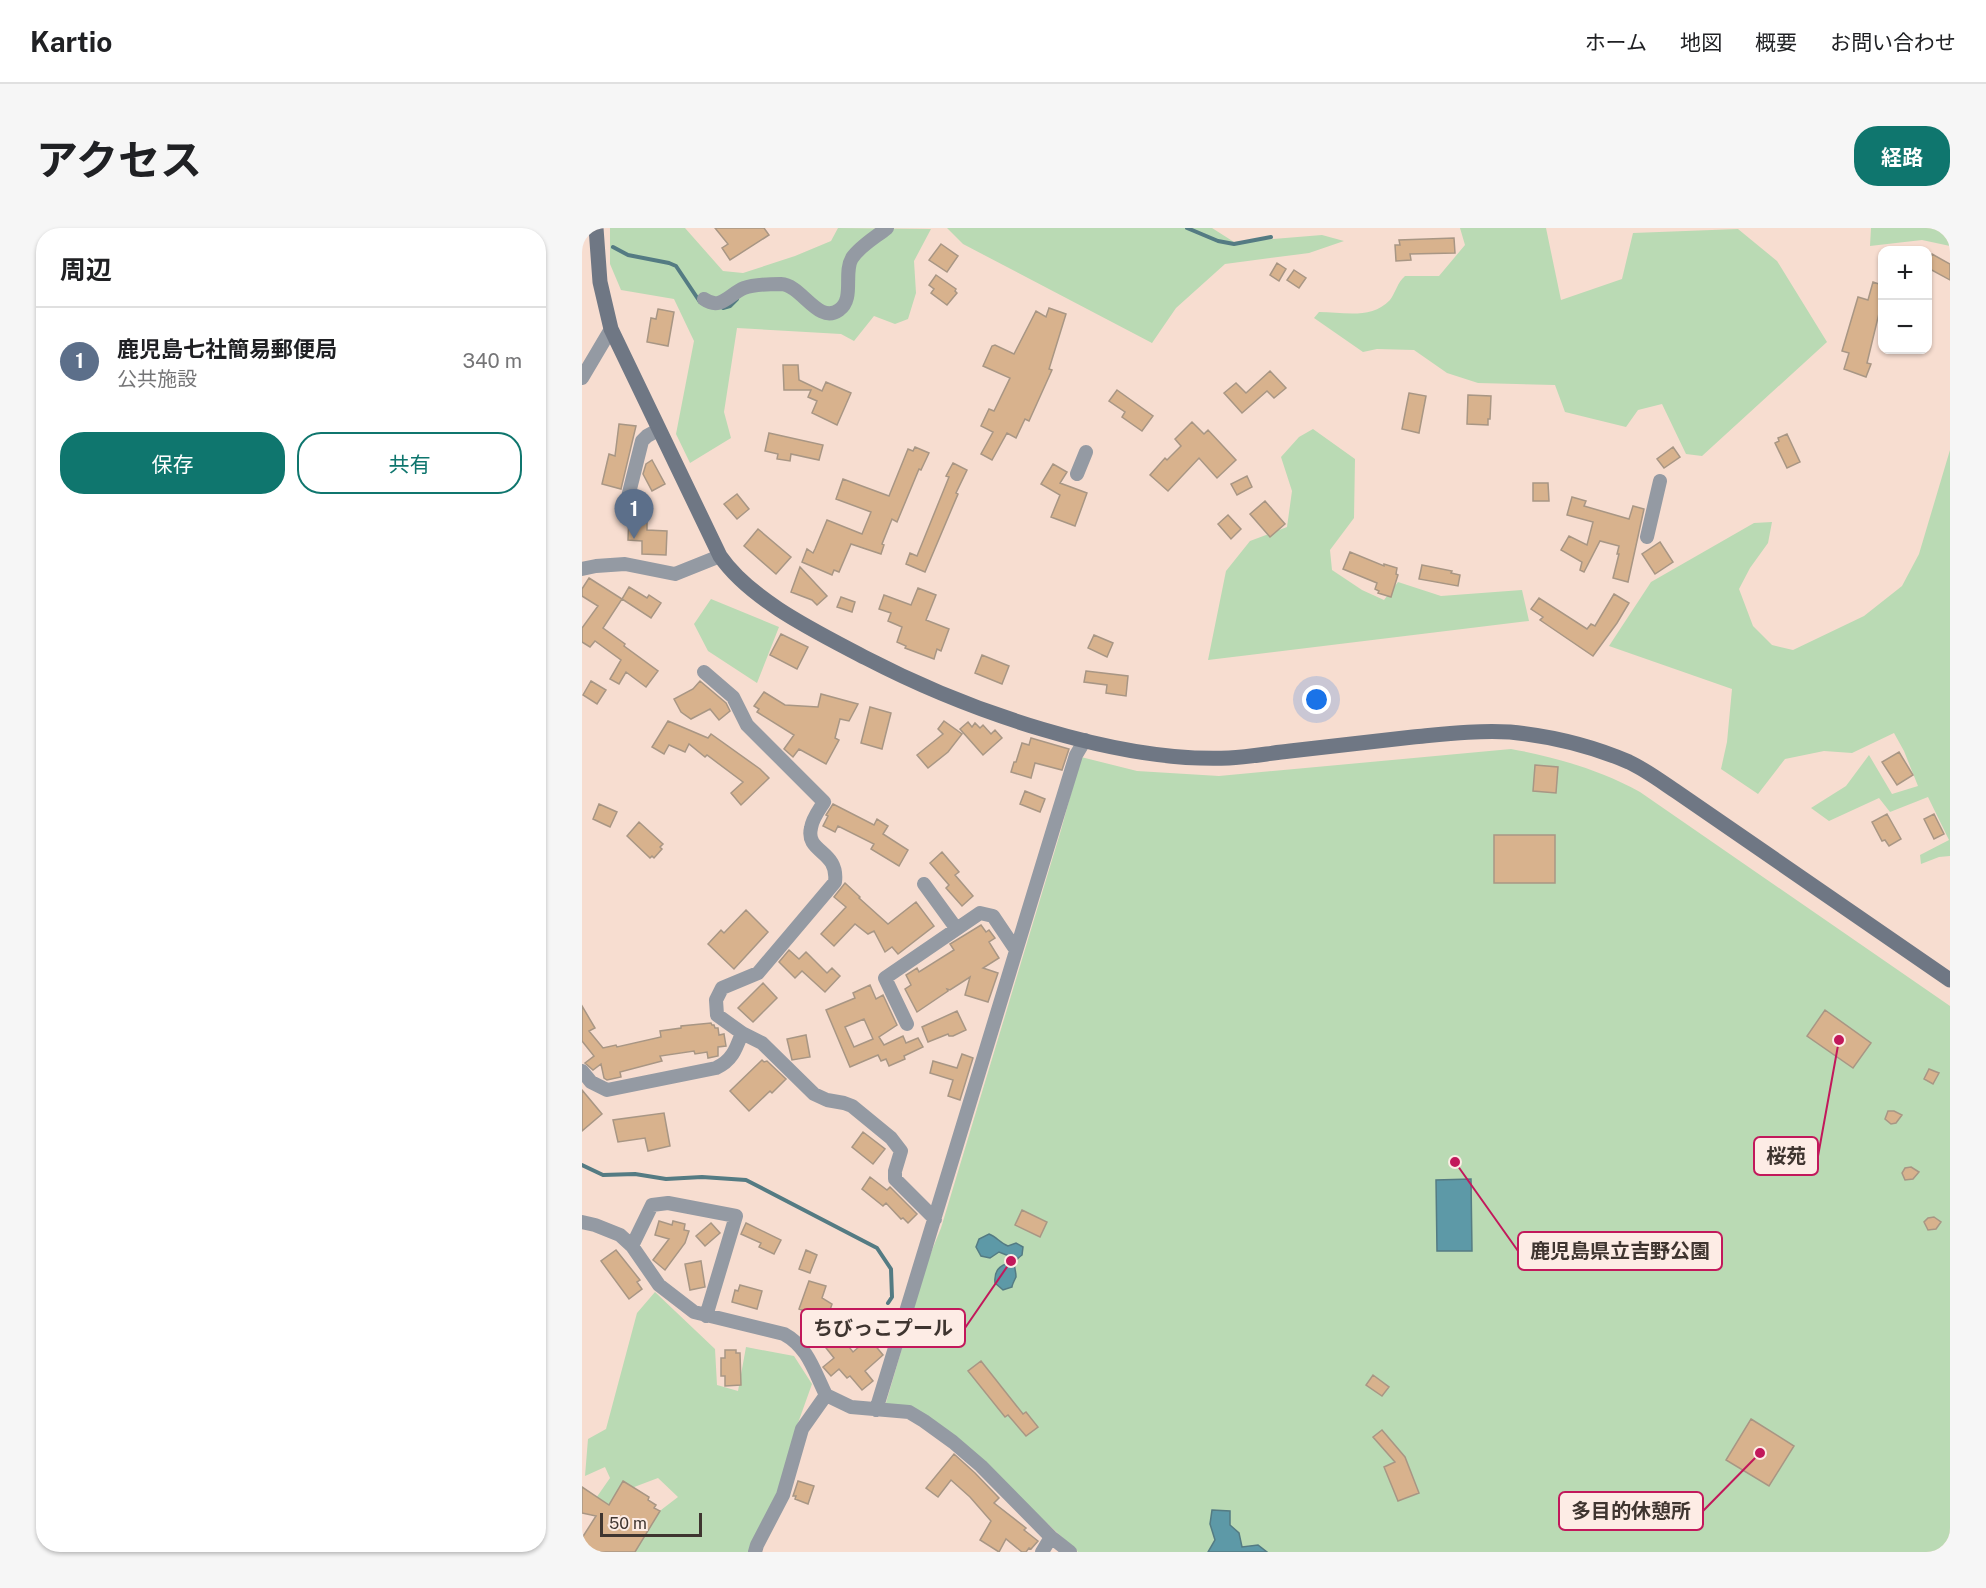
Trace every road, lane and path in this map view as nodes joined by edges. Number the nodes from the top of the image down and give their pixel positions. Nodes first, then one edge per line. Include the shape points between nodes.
1 (596, 228) edge
2 (887, 228) edge
3 (704, 299) dead end
4 (611, 329) junction
5 (584, 368) edge
6 (658, 430) junction
7 (1086, 452) dead end
8 (1077, 474) dead end
9 (1660, 481) dead end
10 (627, 501) dead end
11 (1647, 537) dead end
12 (720, 556) junction
13 (582, 569) edge
14 (704, 672) dead end
15 (1085, 740) junction
16 (924, 884) dead end
17 (956, 928) junction
18 (1016, 950) junction
19 (1950, 980) edge
20 (907, 1024) dead end
21 (742, 1033) junction
22 (582, 1071) edge
23 (935, 1219) junction
24 (582, 1222) edge
25 (632, 1246) junction
26 (706, 1316) junction
27 (826, 1395) junction
28 (876, 1410) junction
29 (1051, 1537) junction
30 (755, 1552) edge
31 (1042, 1552) edge
32 (1070, 1552) edge

1 - 4 street via 600,282
2 - 3 street via 852,258 847,300 834,312 822,312 797,290 783,284 745,287 721,303
4 - 5 street
4 - 6 street
6 - 10 street via 642,441
6 - 12 street
7 - 8 street
9 - 11 street
12 - 13 street via 675,574 625,564
12 - 15 street via 750,589 771,604 887,669 978,707
14 - 21 street via 733,697 747,725 824,802 811,826 810,837 834,864 836,872 835,882 758,973 722,988 716,1000 717,1015
15 - 18 street via 1076,755
15 - 19 street via 1146,753 1229,758 1452,733 1508,732 1578,744 1632,763
16 - 17 street
17 - 18 street via 980,914 993,916
17 - 20 street via 885,978
18 - 23 street
21 - 22 street via 734,1054 716,1068 607,1090 591,1082
21 - 23 street via 762,1042 814,1094 852,1106 891,1138 901,1151 895,1179
23 - 28 street
24 - 25 street via 608,1230
25 - 26 street via 659,1285 694,1312
25 - 26 street via 652,1205 668,1203 736,1216
26 - 27 street via 796,1340
27 - 28 street via 851,1407
27 - 30 street via 802,1429 783,1495
28 - 29 street via 909,1412 944,1435 981,1466
29 - 31 street
29 - 32 street

